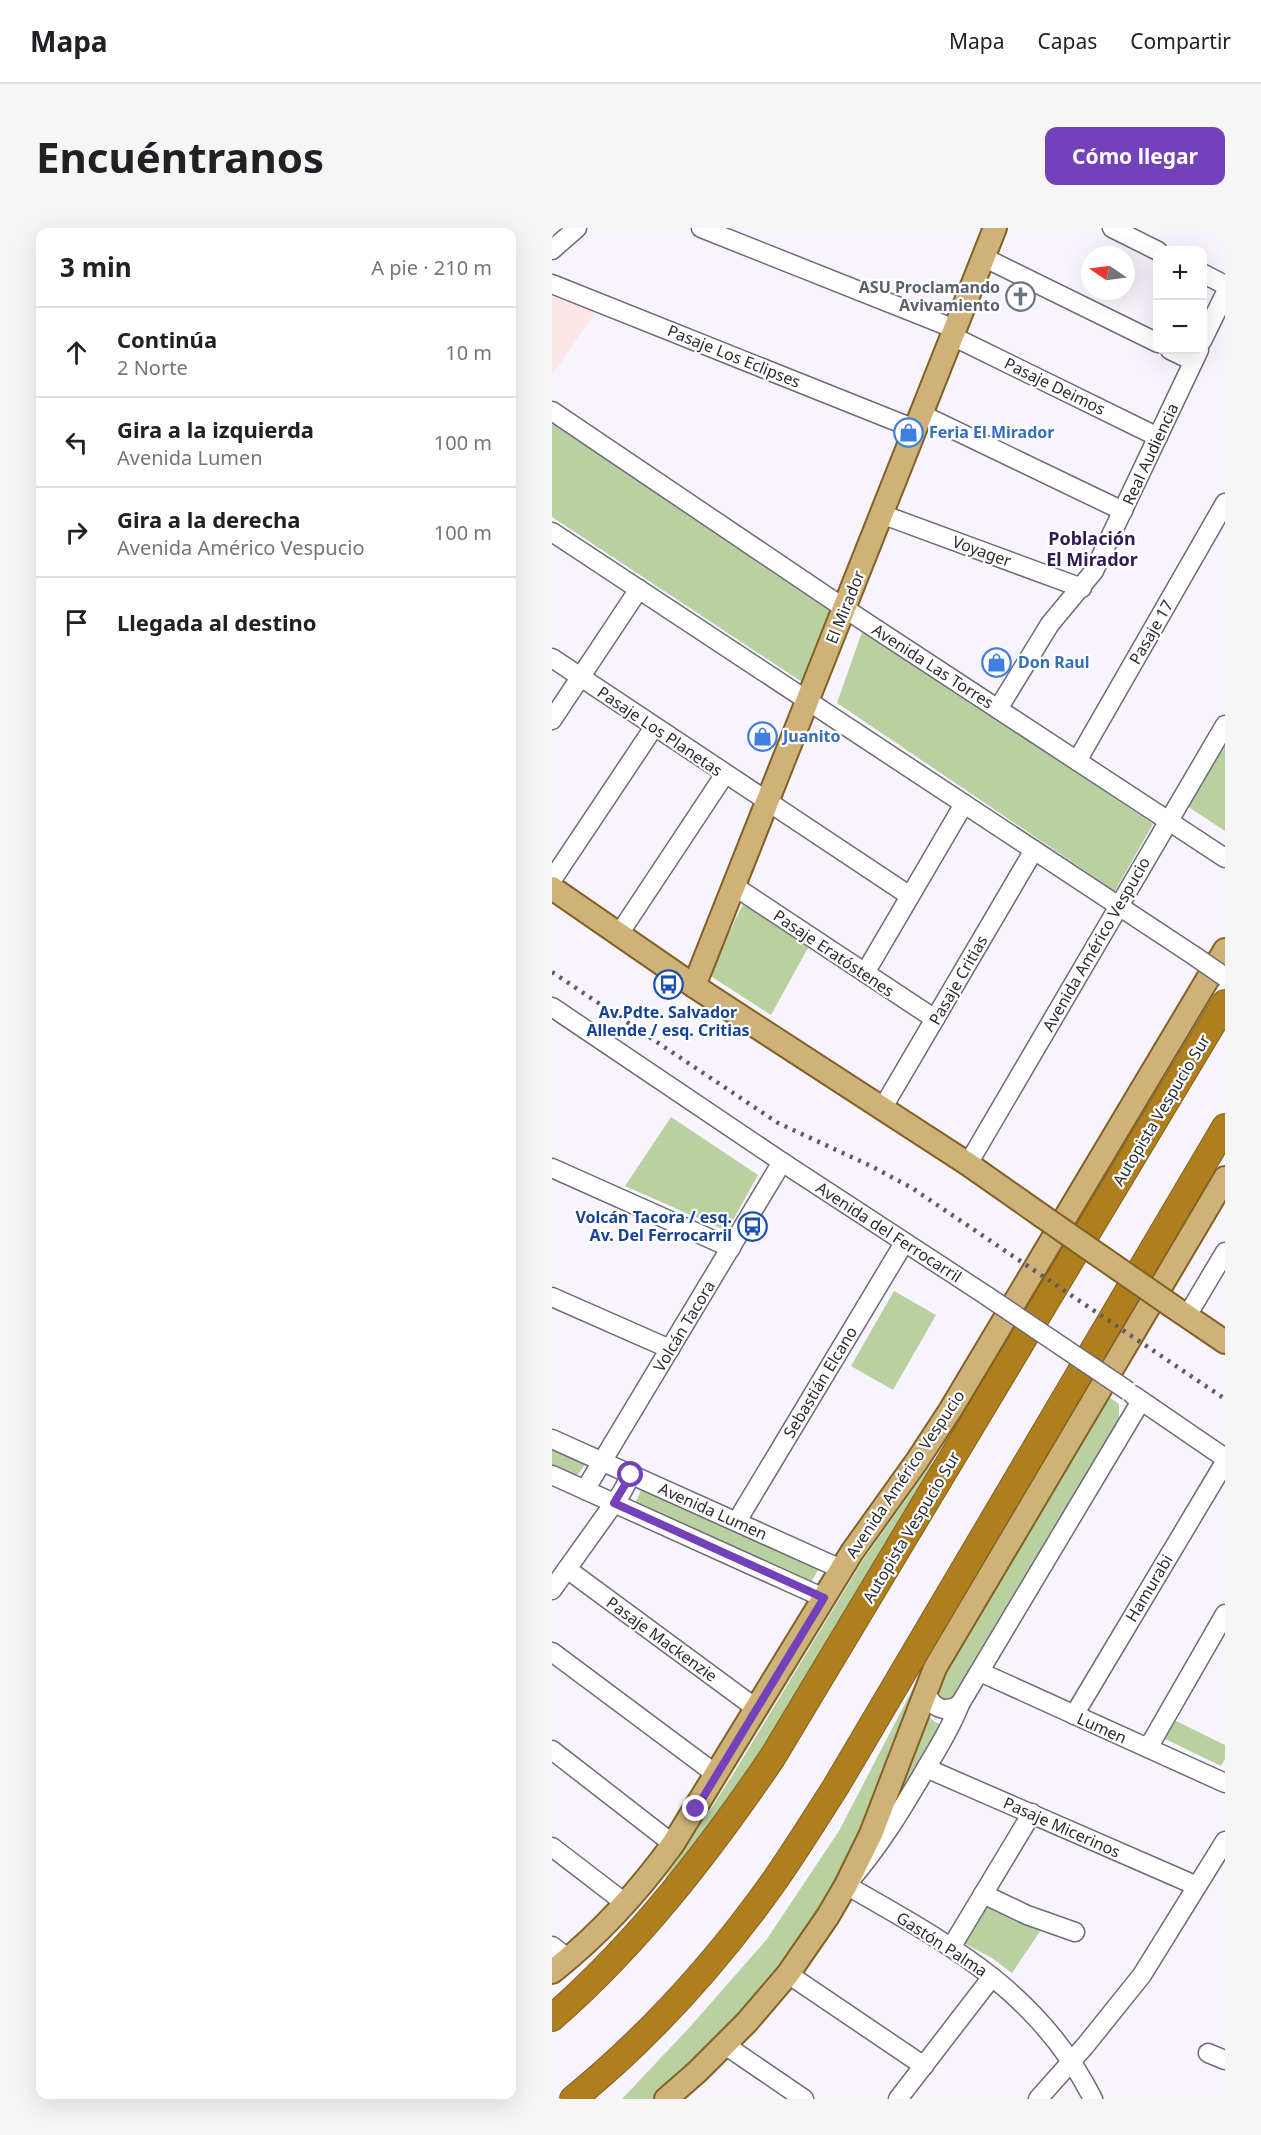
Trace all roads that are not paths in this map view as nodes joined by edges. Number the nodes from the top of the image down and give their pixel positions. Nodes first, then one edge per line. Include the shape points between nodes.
1 (577, 228) edge
2 (701, 228) edge
3 (1112, 228) edge
4 (990, 229) edge
5 (1153, 248) edge
6 (552, 250) edge
7 (983, 257) junction
8 (1207, 275) edge
9 (552, 284) edge
10 (1225, 285) edge
11 (1225, 294) edge
12 (954, 332) junction
13 (1207, 333) edge
14 (1153, 341) edge
15 (1196, 355) edge
16 (552, 411) edge
17 (918, 422) junction
18 (1158, 437) junction
19 (1225, 503) edge
20 (1123, 511) junction
21 (881, 514) junction
22 (552, 532) edge
23 (1082, 588) junction
24 (639, 589) junction
25 (844, 608) junction
26 (552, 658) edge
27 (580, 677) junction
28 (808, 701) junction
29 (998, 709) junction
30 (552, 720) edge
31 (1225, 725) edge
32 (654, 727) junction
33 (1077, 761) junction
34 (724, 774) junction
35 (768, 803) junction
36 (964, 804) junction
37 (1168, 821) junction
38 (1034, 850) junction
39 (1225, 858) edge
40 (552, 880) edge
41 (734, 886) junction
42 (552, 888) edge
43 (910, 896) junction
44 (1119, 906) junction
45 (619, 934) junction
46 (1225, 950) edge
47 (865, 973) junction
48 (1225, 976) edge
49 (694, 986) junction
50 (1225, 1003) edge
51 (552, 1007) edge
52 (934, 1019) junction
53 (882, 1109) junction
54 (1225, 1127) edge
55 (782, 1162) junction
56 (968, 1164) junction
57 (552, 1168) edge
58 (1225, 1178) edge
59 (904, 1243) junction
60 (731, 1248) junction
61 (1225, 1252) edge
62 (552, 1297) edge
63 (1180, 1311) junction
64 (1225, 1342) edge
65 (670, 1349) junction
66 (1135, 1396) junction
67 (552, 1439) edge
68 (1225, 1460) edge
69 (602, 1462) junction
70 (631, 1475) junction
71 (552, 1476) edge
72 (585, 1490) junction
73 (614, 1503) junction
74 (737, 1521) junction
75 (841, 1569) junction
76 (558, 1577) edge
77 (824, 1598) junction
78 (1225, 1614) edge
79 (552, 1652) edge
80 (980, 1672) junction
81 (926, 1689) junction
82 (960, 1704) junction
83 (757, 1709) junction
84 (1074, 1715) junction
85 (1148, 1748) junction
86 (552, 1750) edge
87 (926, 1768) junction
88 (717, 1775) junction
89 (1223, 1778) edge
90 (1032, 1813) junction
91 (1225, 1842) edge
92 (673, 1844) junction
93 (552, 1847) edge
94 (846, 1885) junction
95 (1197, 1886) junction
96 (983, 1894) junction
97 (625, 1903) junction
98 (1076, 1932) dead end
99 (952, 1947) junction
100 (558, 1959) edge
101 (788, 1974) junction
102 (992, 1977) junction
103 (553, 2017) edge
104 (660, 2020) junction
105 (726, 2045) junction
106 (1208, 2053) dead end
107 (1225, 2060) edge
108 (1071, 2061) junction
109 (924, 2066) junction
110 (573, 2099) edge
111 (598, 2099) edge
112 (666, 2099) edge
113 (804, 2099) edge
114 (898, 2099) edge
115 (1038, 2099) edge
116 (1093, 2099) edge

1 - 6 street
2 - 12 street, Pasaje Deimos
3 - 5 street
4 - 7 main road, El Mirador
7 - 12 main road, El Mirador
7 - 14 street
8 - 10 street
9 - 17 street, Pasaje Los Eclipses
11 - 13 street
12 - 17 main road, El Mirador
12 - 18 street, Pasaje Deimos
15 - 18 street, Real Audiencia
16 - 25 street, Avenida Las Torres
17 - 20 street, Pasaje Los Eclipses
17 - 21 main road, El Mirador
18 - 20 street, Real Audiencia
19 - 33 street, Pasaje 17
20 - 23 street, Real Audiencia
21 - 23 street, Voyager
21 - 25 main road, El Mirador
22 - 24 street
23 - 29 street, Real Audiencia via 1040,637
24 - 27 street
24 - 28 street
25 - 28 main road, El Mirador
25 - 29 street, Avenida Las Torres
26 - 27 street, Pasaje Los Planetas
27 - 30 street
27 - 32 street, Pasaje Los Planetas
28 - 35 main road, El Mirador
28 - 36 street
29 - 33 street, Avenida Las Torres
31 - 37 street, Avenida Américo Vespucio
32 - 34 street, Pasaje Los Planetas
32 - 40 street
33 - 37 street, Avenida Las Torres
34 - 35 street, Pasaje Los Planetas
34 - 45 street
35 - 41 main road, El Mirador
35 - 43 street, Pasaje Los Planetas
36 - 38 street
36 - 43 street
37 - 39 street, Avenida Las Torres
37 - 44 street, Avenida Américo Vespucio
38 - 44 street
38 - 52 street, Pasaje Critias
41 - 47 street, Pasaje Eratóstenes
41 - 49 main road, El Mirador
42 - 45 main road
43 - 47 street
44 - 48 street, bridge
44 - 56 street, Avenida Américo Vespucio
45 - 49 main road
46 - 75 main road, Avenida Américo Vespucio via 951,1409
47 - 52 street, Pasaje Eratóstenes
49 - 53 main road
50 - 103 highway, Autopista Vespucio Sur via 772,1758 673,1892 616,1956
51 - 55 street, Avenida del Ferrocarril
52 - 53 street, Pasaje Critias
53 - 56 main road
54 - 104 highway via 835,1788 754,1909
55 - 59 street, Avenida del Ferrocarril
55 - 60 street, Volcán Tacora
56 - 63 main road, bridge
57 - 60 street
58 - 81 main road via 959,1625
59 - 66 street, Avenida del Ferrocarril, bridge
59 - 74 street, Sebastián Elcano
60 - 65 street, Volcán Tacora
61 - 63 street
62 - 65 street
63 - 64 main road
65 - 69 street, Volcán Tacora
66 - 68 street, Avenida del Ferrocarril
66 - 80 street
67 - 69 street, Avenida Lumen
68 - 84 street, Hamurabi
69 - 70 street, Avenida Lumen
69 - 72 street, Volcán Tacora
70 - 73 street
70 - 74 street, Avenida Lumen
71 - 72 street, Avenida Lumen
72 - 73 street, Avenida Lumen
73 - 76 street
73 - 77 street, Avenida Lumen
74 - 75 street, Avenida Lumen
75 - 77 main road, Avenida Américo Vespucio
76 - 83 street, Pasaje Mackenzie
77 - 83 main road, Avenida Américo Vespucio
78 - 85 street
79 - 88 street
80 - 82 street
80 - 84 street, Lumen
81 - 82 street via 929,1701 938,1708
81 - 94 main road via 886,1799
82 - 87 street
83 - 88 main road, Avenida Américo Vespucio
84 - 85 street, Lumen
85 - 89 street, Lumen
86 - 92 street
87 - 90 street, Pasaje Micerinos
87 - 94 street via 885,1836
88 - 92 main road, Avenida Américo Vespucio
90 - 95 street, Pasaje Micerinos
90 - 96 street
91 - 95 street
92 - 97 main road, Avenida Américo Vespucio
93 - 97 street
94 - 99 street, Gastón Palma
94 - 101 main road
95 - 108 street via 1142,1975
96 - 98 street
96 - 99 street
97 - 100 main road, Avenida Américo Vespucio
99 - 102 street, Gastón Palma
101 - 105 main road
101 - 109 street
102 - 108 street, Gastón Palma via 1036,2017
102 - 109 street
104 - 110 highway
104 - 111 highway
105 - 112 main road
105 - 113 street
106 - 107 street
108 - 115 street
108 - 116 street, Gastón Palma
109 - 114 street

